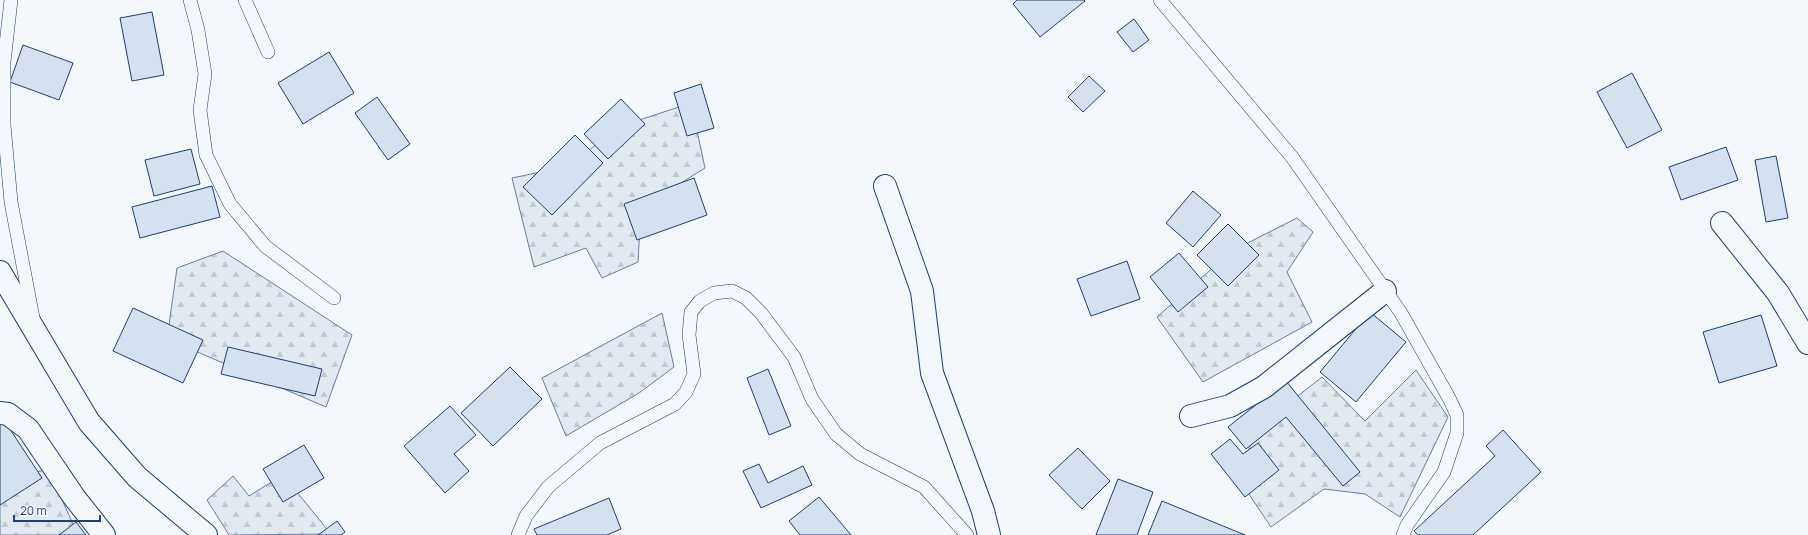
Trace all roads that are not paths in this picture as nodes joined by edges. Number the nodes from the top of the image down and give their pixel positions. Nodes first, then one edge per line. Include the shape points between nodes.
1 (11, 0) edge
2 (190, 0) edge
3 (246, 0) edge
4 (1160, 0) edge
5 (268, 52) dead end
6 (885, 186) dead end
7 (1722, 223) dead end
8 (0, 272) edge
9 (1385, 291) junction
10 (334, 298) dead end
11 (36, 333) junction
12 (1808, 343) edge
13 (0, 413) edge
14 (1191, 416) dead end
15 (104, 535) edge
16 (206, 535) edge
17 (518, 535) edge
18 (967, 535) edge
19 (989, 535) edge
20 (1403, 535) edge

1 - 11 lane via 4,62 4,125 11,202
2 - 10 lane via 205,74 200,110 206,155 226,197 265,246
3 - 5 lane
4 - 9 lane via 1292,157
6 - 19 street via 922,291 932,373
7 - 12 street via 1778,293
8 - 11 street
9 - 14 street via 1264,387 1230,406
9 - 20 lane via 1405,320 1457,415 1457,433 1444,472 1407,525
11 - 16 street via 89,422 137,477
13 - 15 street via 8,414 28,429 74,497
17 - 18 lane via 526,516 548,487 600,443 675,404 686,392 694,374 689,335 691,312 700,301 714,293 732,291 746,298 761,313 794,357 812,399 836,434 860,454 924,487

